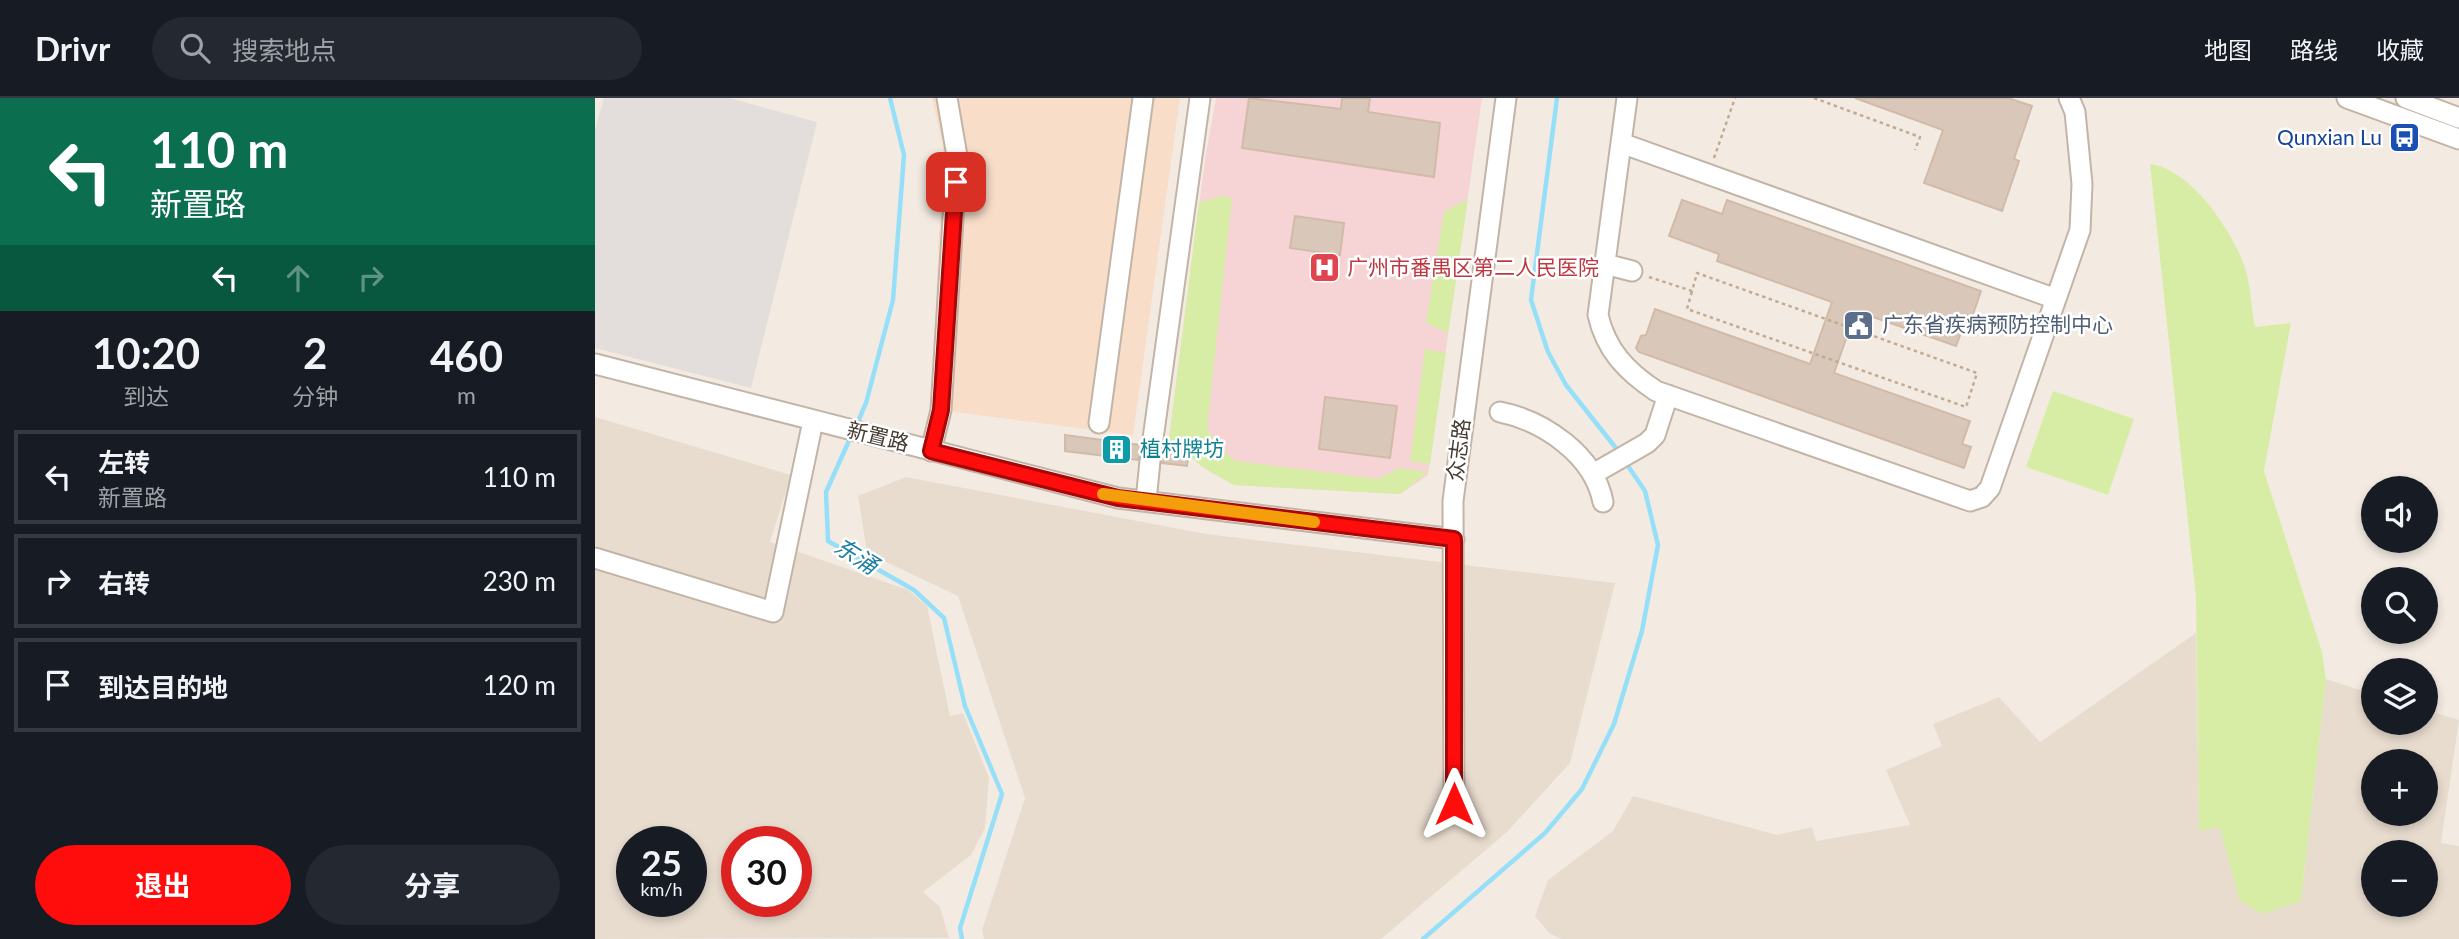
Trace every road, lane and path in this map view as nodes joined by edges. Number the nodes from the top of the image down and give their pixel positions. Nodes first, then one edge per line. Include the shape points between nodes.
1 (947, 98) edge
2 (1143, 98) edge
3 (1201, 98) edge
4 (1506, 98) edge
5 (1627, 98) edge
6 (1735, 98) edge
7 (1814, 98) edge
8 (2069, 98) edge
9 (2347, 98) edge
10 (2406, 98) edge
11 (2459, 118) edge
12 (2459, 139) edge
13 (1621, 143) junction
14 (1915, 150) dead end
15 (1709, 174) junction
16 (1605, 264) junction
17 (1632, 271) joint
18 (1692, 291) junction
19 (2056, 299) junction
20 (595, 364) edge
21 (1668, 395) junction
22 (1500, 412) dead end
23 (813, 421) junction
24 (1099, 423) dead end
25 (931, 451) junction
26 (1593, 474) junction
27 (1146, 501) junction
28 (1604, 502) dead end
29 (1454, 539) junction
30 (595, 558) edge
31 (1454, 804) dead end

1 - 25 street via 957,156 941,410
2 - 24 street
3 - 27 street
4 - 29 street, 众志路 via 1453,501
5 - 13 street
6 - 15 path
7 - 14 path via 1920,137
8 - 19 street via 2075,112 2083,208
9 - 12 street
10 - 11 street
13 - 15 street
13 - 16 street
15 - 19 street
16 - 17 street
16 - 21 street via 1598,315 1603,337 1633,376
17 - 18 path
18 - 18 path via 1697,273 1977,373 1966,407 1687,309
19 - 21 street via 1990,488 1970,501
20 - 23 street, 新置路
21 - 26 street via 1655,435
22 - 26 street via 1527,418 1555,435
23 - 25 street, 新置路
23 - 30 street via 773,612
25 - 27 street, 新置路
26 - 28 street
27 - 29 street, 新置路
29 - 31 street, 众志路

